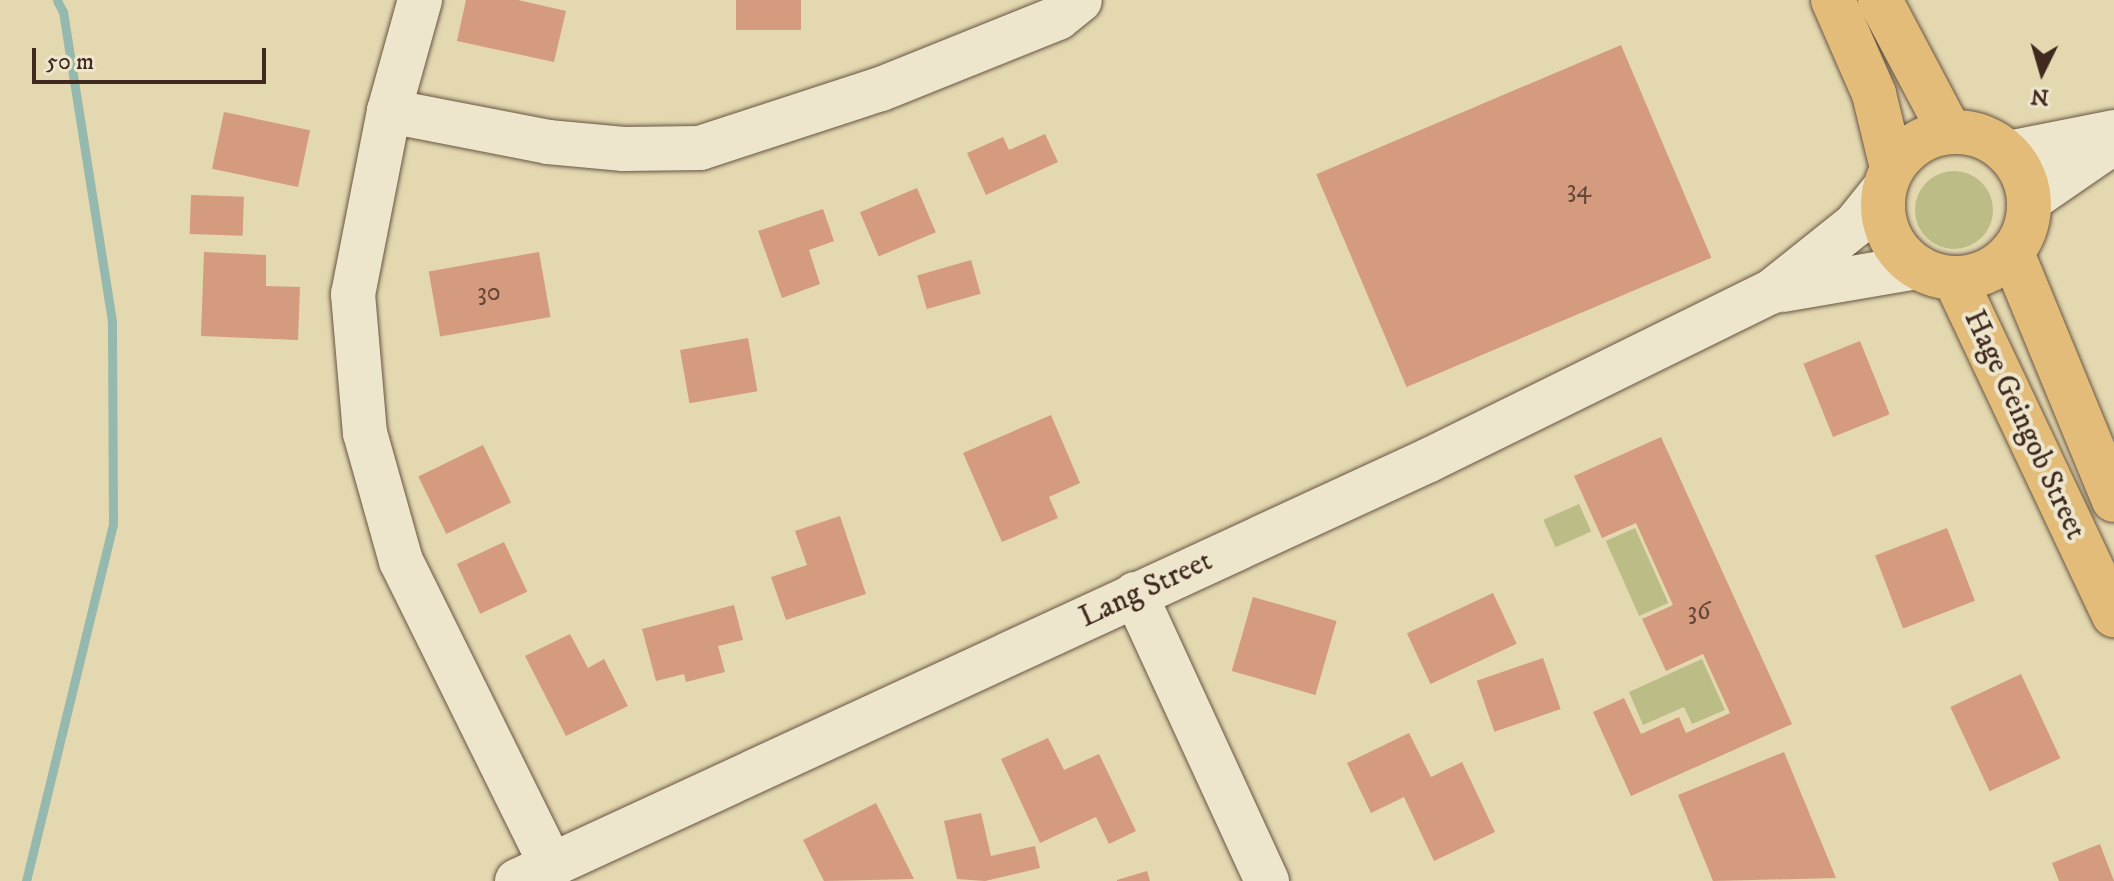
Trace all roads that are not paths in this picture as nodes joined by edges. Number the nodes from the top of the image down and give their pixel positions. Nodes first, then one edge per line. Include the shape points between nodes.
1 (420, 0) edge
2 (1080, 0) edge
3 (1833, 0) edge
4 (1880, 0) edge
5 (389, 111) junction
6 (1950, 132) junction
7 (2114, 132) edge
8 (2114, 142) edge
9 (2008, 153) junction
10 (1888, 179) junction
11 (2030, 200) junction
12 (2012, 253) junction
13 (1936, 273) junction
14 (1771, 292) junction
15 (2114, 500) edge
16 (1135, 594) junction
17 (2114, 615) edge
18 (534, 873) edge
19 (1267, 881) edge

1 - 5 street
2 - 5 street via 1058,18 881,89 700,148 548,142
3 - 10 highway, Hage Geingob Street via 1874,94
4 - 6 highway
5 - 18 street via 353,294 365,433 401,561
6 - 9 highway via 1981,137
6 - 10 highway via 1927,137
7 - 9 street
8 - 11 street
9 - 11 highway via 2027,183
10 - 13 highway, Hage Geingob Street via 1888,234
10 - 14 street, Lang Street via 1855,225
11 - 12 highway via 2023,237
12 - 13 highway, Hage Geingob Street via 1986,272
12 - 15 highway, Hage Geingob Street
13 - 14 street, Lang Street
13 - 17 highway, Hage Geingob Street
14 - 16 street, Lang Street via 1429,460
16 - 18 street, Lang Street
16 - 19 street

